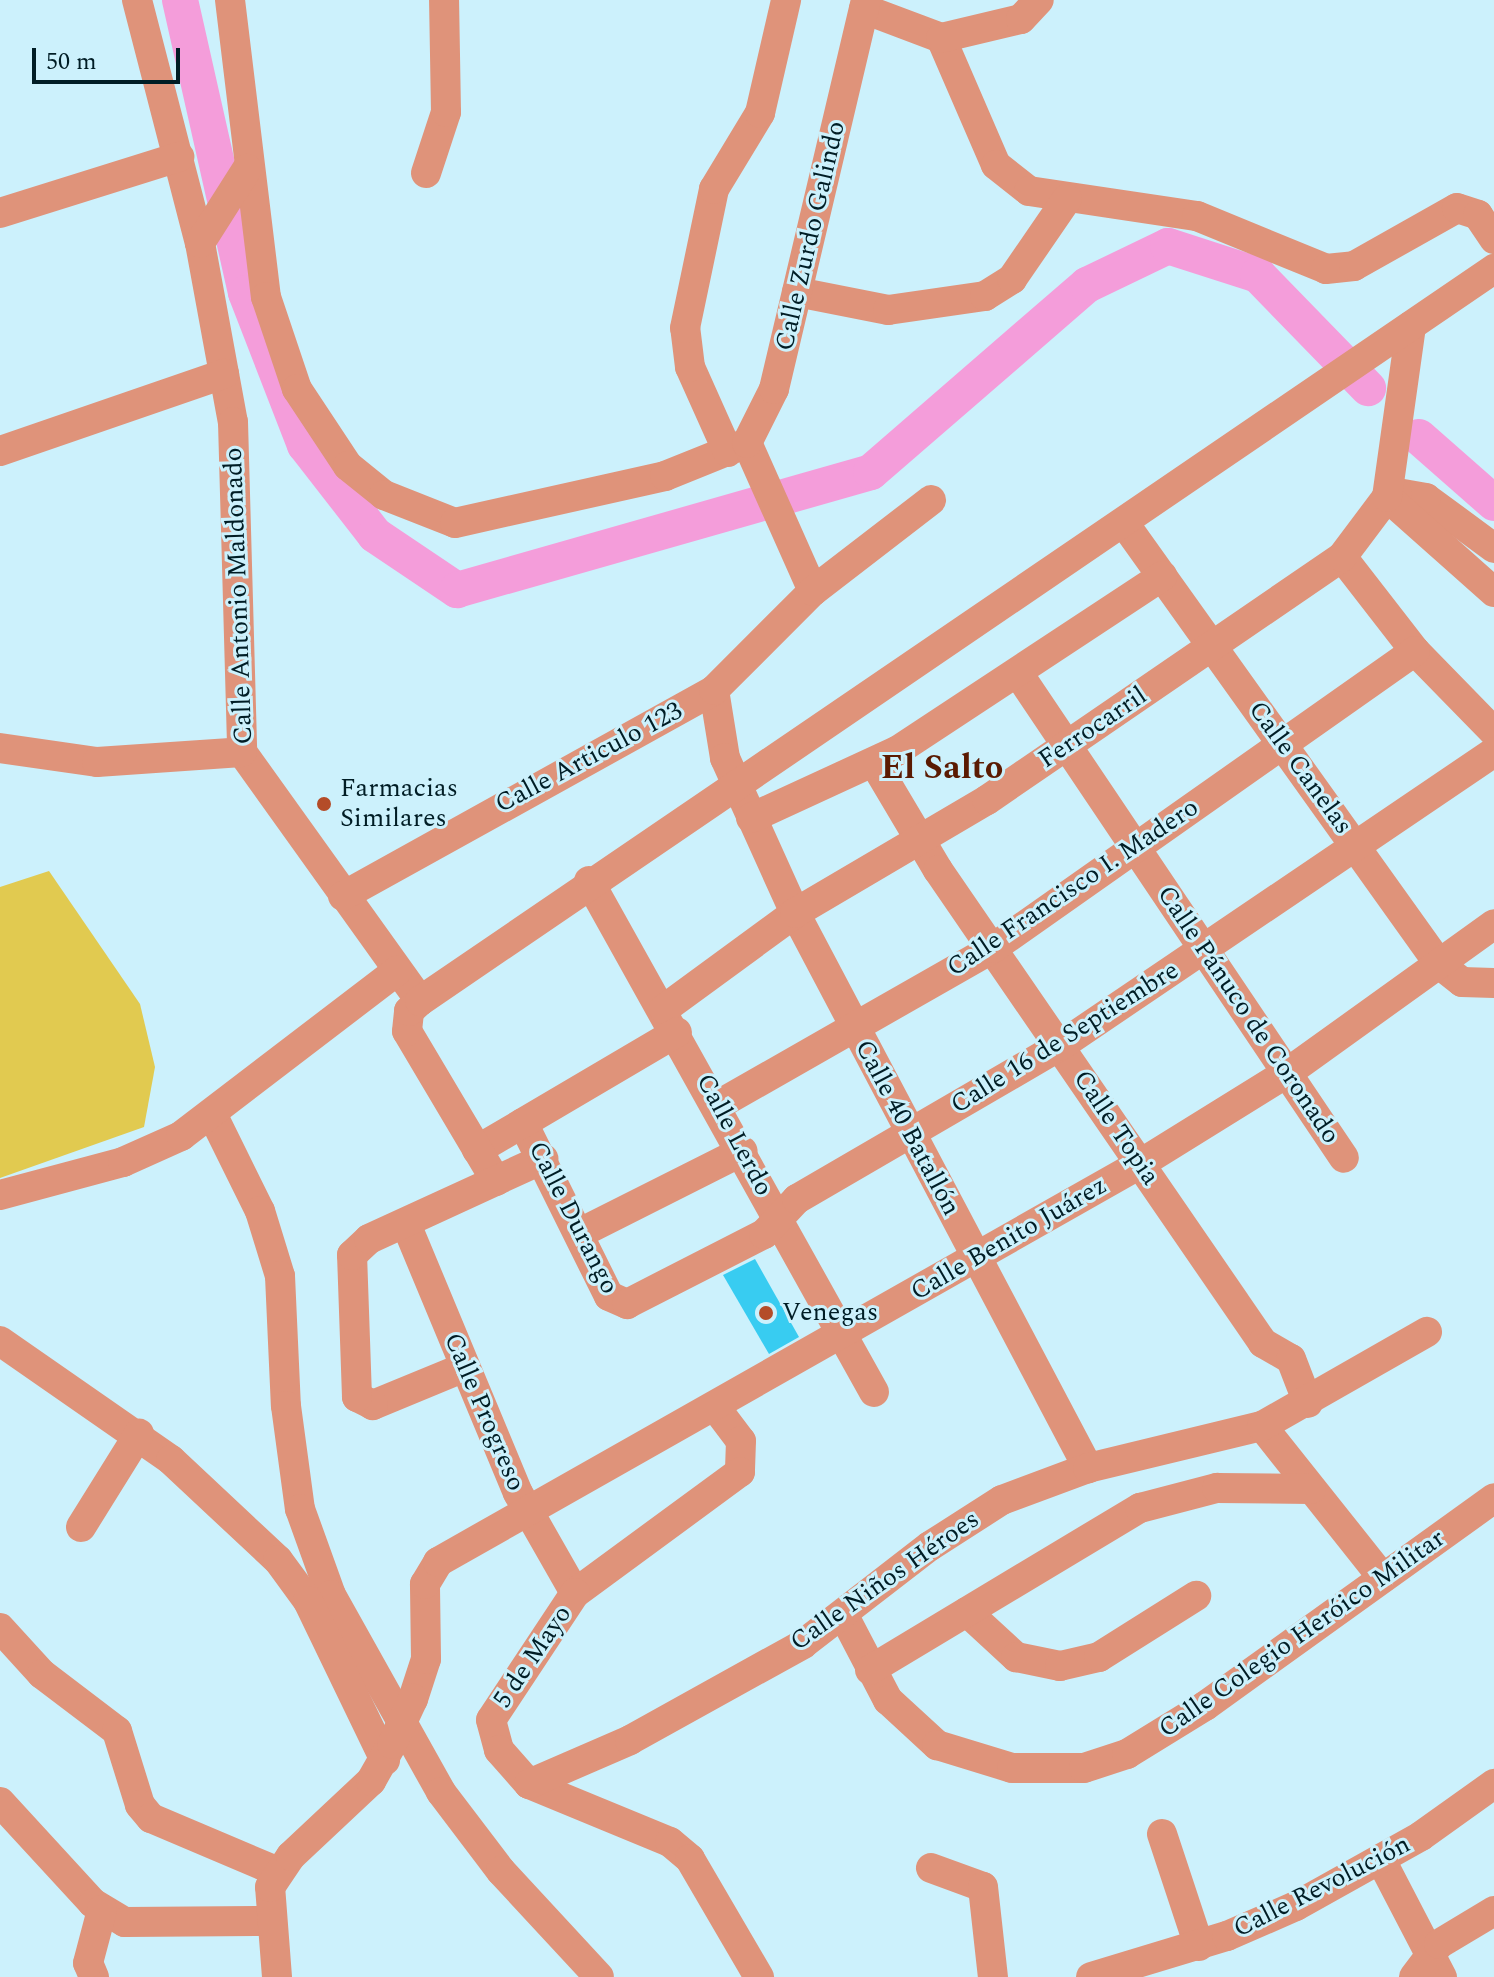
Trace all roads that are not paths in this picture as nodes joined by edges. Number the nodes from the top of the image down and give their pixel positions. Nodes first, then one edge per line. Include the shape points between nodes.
1 (137, 0) edge
2 (230, 0) edge
3 (444, 0) edge
4 (786, 0) edge
5 (1039, 0) edge
6 (865, 4) edge
7 (941, 38) junction
8 (179, 157) junction
9 (426, 173) dead end
10 (241, 180) junction
11 (1067, 199) junction
12 (0, 213) edge
13 (206, 234) junction
14 (1494, 239) edge
15 (1494, 269) edge
16 (797, 292) junction
17 (1411, 326) junction
18 (224, 374) junction
19 (0, 451) edge
20 (743, 453) junction
21 (1387, 497) junction
22 (931, 500) dead end
23 (1124, 523) junction
24 (1494, 548) edge
25 (1342, 557) junction
26 (1162, 576) junction
27 (813, 591) junction
28 (1494, 592) edge
29 (1213, 646) junction
30 (1415, 651) junction
31 (1018, 673) junction
32 (714, 690) junction
33 (1494, 732) edge
34 (1281, 744) junction
35 (1067, 746) junction
36 (0, 748) edge
37 (242, 752) junction
38 (1494, 752) edge
39 (875, 764) junction
40 (735, 783) junction
41 (751, 818) junction
42 (919, 840) junction
43 (1355, 846) junction
44 (1136, 847) junction
45 (589, 881) junction
46 (343, 896) junction
47 (795, 913) junction
48 (1494, 924) edge
49 (993, 948) junction
50 (1204, 949) junction
51 (1439, 964) junction
52 (397, 971) junction
53 (1494, 983) edge
54 (420, 1001) junction
55 (671, 1020) junction
56 (855, 1030) junction
57 (1060, 1046) junction
58 (1287, 1073) junction
59 (718, 1105) junction
60 (212, 1114) junction
61 (523, 1123) junction
62 (909, 1136) junction
63 (477, 1150) junction
64 (743, 1151) junction
65 (1344, 1158) dead end
66 (543, 1159) junction
67 (1140, 1164) junction
68 (496, 1181) junction
69 (0, 1195) edge
70 (778, 1217) junction
71 (406, 1224) junction
72 (580, 1233) junction
73 (977, 1259) junction
74 (627, 1304) joint
75 (1427, 1332) dead end
76 (840, 1336) junction
77 (0, 1341) edge
78 (465, 1367) junction
79 (874, 1392) dead end
80 (1308, 1403) junction
81 (716, 1408) junction
82 (1262, 1426) junction
83 (139, 1434) junction
84 (1088, 1468) junction
85 (1311, 1489) junction
86 (1494, 1498) edge
87 (527, 1514) junction
88 (81, 1527) dead end
89 (1383, 1578) junction
90 (575, 1593) junction
91 (1196, 1596) dead end
92 (967, 1612) junction
93 (844, 1616) junction
94 (0, 1628) edge
95 (870, 1670) junction
96 (389, 1752) junction
97 (529, 1784) junction
98 (1494, 1784) edge
99 (0, 1802) edge
100 (1162, 1834) dead end
101 (1381, 1860) junction
102 (931, 1868) dead end
103 (278, 1872) junction
104 (102, 1910) junction
105 (1494, 1911) edge
106 (269, 1921) junction
107 (1199, 1946) junction
108 (1428, 1970) edge
109 (94, 1977) edge
110 (277, 1977) edge
111 (599, 1977) edge
112 (759, 1977) edge
113 (993, 1977) edge
114 (1091, 1977) edge

1 - 8 street, Calle Antonio Maldonado
2 - 10 street
3 - 9 street via 446,112
4 - 20 street via 760,113 714,189 685,328 690,367
5 - 7 street via 1021,19
6 - 7 street
6 - 16 street, Calle Zurdo Galindo
7 - 11 street via 996,165 1029,191
8 - 12 street
8 - 13 street, Calle Antonio Maldonado
10 - 13 street
10 - 20 street via 266,297 297,389 348,466 384,495 455,523 494,518
11 - 14 street via 1231,225 1326,269 1354,266 1457,208 1478,215
11 - 16 street via 1012,279 985,296 888,310
13 - 18 street, Calle Antonio Maldonado
15 - 17 street
16 - 20 street, Calle Zurdo Galindo via 769,407
17 - 21 street, Ferrocarril
17 - 23 street
18 - 19 street
18 - 37 street, Calle Antonio Maldonado via 238,476
20 - 27 street
21 - 24 street via 1397,493 1426,498
21 - 25 street, Ferrocarril
21 - 28 street
22 - 27 street, Calle Articulo 123
23 - 26 street, Calle Canelas
23 - 40 street
25 - 29 street, Ferrocarril
25 - 30 street
26 - 29 street, Calle Canelas
26 - 31 street
27 - 32 street, Calle Articulo 123
29 - 34 street, Calle Canelas
29 - 35 street, Ferrocarril
30 - 33 street
30 - 34 street, Calle Francisco I. Madero
31 - 35 street, Calle Pánuco de Coronado
31 - 39 street
32 - 40 street, Calle 40 Batallón via 718,729
32 - 46 street, Calle Articulo 123
34 - 43 street, Calle Canelas
34 - 44 street, Calle Francisco I. Madero
35 - 42 street, Ferrocarril
35 - 44 street, Calle Pánuco de Coronado
36 - 37 street via 97,762
37 - 46 street, Calle Antonio Maldonado
38 - 43 street, Calle 16 de Septiembre
39 - 41 street
39 - 42 street, Calle Topia
40 - 41 street, Calle 40 Batallón
40 - 45 street
41 - 47 street, Calle 40 Batallón
42 - 47 street, Ferrocarril
42 - 49 street, Calle Topia
43 - 50 street, Calle 16 de Septiembre
43 - 51 street, Calle Canelas
44 - 49 street, Calle Francisco I. Madero
44 - 50 street, Calle Pánuco de Coronado
45 - 54 street
45 - 55 street, Calle Lerdo
46 - 52 street, Calle Antonio Maldonado
47 - 55 street, Ferrocarril
47 - 56 street, Calle 40 Batallón
48 - 51 street, Calle Benito Juárez
49 - 56 street, Calle Francisco I. Madero
49 - 57 street, Calle Topia
50 - 57 street, Calle 16 de Septiembre
50 - 58 street, Calle Pánuco de Coronado
51 - 53 street, Calle Canelas via 1462,982
51 - 58 street, Calle Benito Juárez
52 - 54 street, Calle Antonio Maldonado
52 - 60 street
54 - 63 street, Calle Durango via 409,1011 407,1031
55 - 59 street, Calle Lerdo
55 - 61 street, Ferrocarril
56 - 59 street, Calle Francisco I. Madero
56 - 62 street, Calle 40 Batallón
57 - 62 street, Calle 16 de Septiembre
57 - 67 street, Calle Topia
58 - 65 street, Calle Pánuco de Coronado
58 - 67 street, Calle Benito Juárez
59 - 64 street, Calle Lerdo
60 - 69 street via 181,1136 123,1162
60 - 111 street via 260,1211 280,1276 286,1406 300,1509 331,1595 441,1792 501,1871
61 - 63 street, Ferrocarril
61 - 66 street, Calle Durango
62 - 70 street, Calle 16 de Septiembre via 797,1199
62 - 73 street, Calle 40 Batallón
63 - 68 street, Calle Durango
64 - 70 street, Calle Lerdo
64 - 72 street
66 - 68 street
66 - 72 street, Calle Durango
67 - 73 street, Calle Benito Juárez
67 - 80 street, Calle Topia via 1263,1343 1291,1359
68 - 71 street
70 - 74 street, Calle 16 de Septiembre via 751,1242
70 - 76 street, Calle Lerdo
71 - 78 street, Calle Progreso
71 - 78 street via 359,1245 350,1269 355,1389 365,1404
72 - 74 street, Calle Durango via 609,1296
73 - 76 street, Calle Benito Juárez
73 - 84 street, Calle 40 Batallón
75 - 80 street, Calle Niños Héroes
76 - 79 street, Calle Lerdo
76 - 81 street, Calle Benito Juárez
77 - 83 street
78 - 87 street, Calle Progreso
80 - 82 street, Calle Niños Héroes
81 - 87 street, Calle Benito Juárez
81 - 90 street via 744,1456 729,1483
82 - 84 street, Calle Niños Héroes
82 - 85 street
83 - 88 street
83 - 96 street via 278,1560 308,1601
84 - 93 street, Calle Niños Héroes via 1029,1487 960,1525
85 - 89 street
85 - 92 street via 1217,1488 1165,1498
86 - 89 street, Calle Colegio Heróico Militar
87 - 90 street, Calle Progreso
87 - 96 street, Calle Benito Juárez, bridge via 438,1562 425,1584 426,1659
89 - 95 street, Calle Colegio Heróico Militar via 1147,1744 1084,1768 1012,1768 937,1745 888,1700
90 - 97 street, 5 de Mayo via 491,1720 499,1750
91 - 92 street via 1099,1657 1050,1666 1016,1657
92 - 95 street
93 - 95 street, Calle Colegio Heróico Militar
93 - 97 street, Calle Niños Héroes via 630,1740
94 - 103 street via 42,1674 117,1731 140,1805 160,1823
96 - 103 street, Calle Benito Juárez via 371,1781
97 - 112 street via 670,1842 705,1879
98 - 101 street, Calle Revolución
99 - 104 street
100 - 107 street
101 - 107 street, Calle Revolución via 1285,1911
101 - 108 street
102 - 113 street via 983,1887
103 - 106 street via 270,1887
104 - 106 street via 140,1926
104 - 109 street via 88,1963
105 - 108 street via 1453,1933
106 - 110 street
107 - 114 street, Calle Revolución

